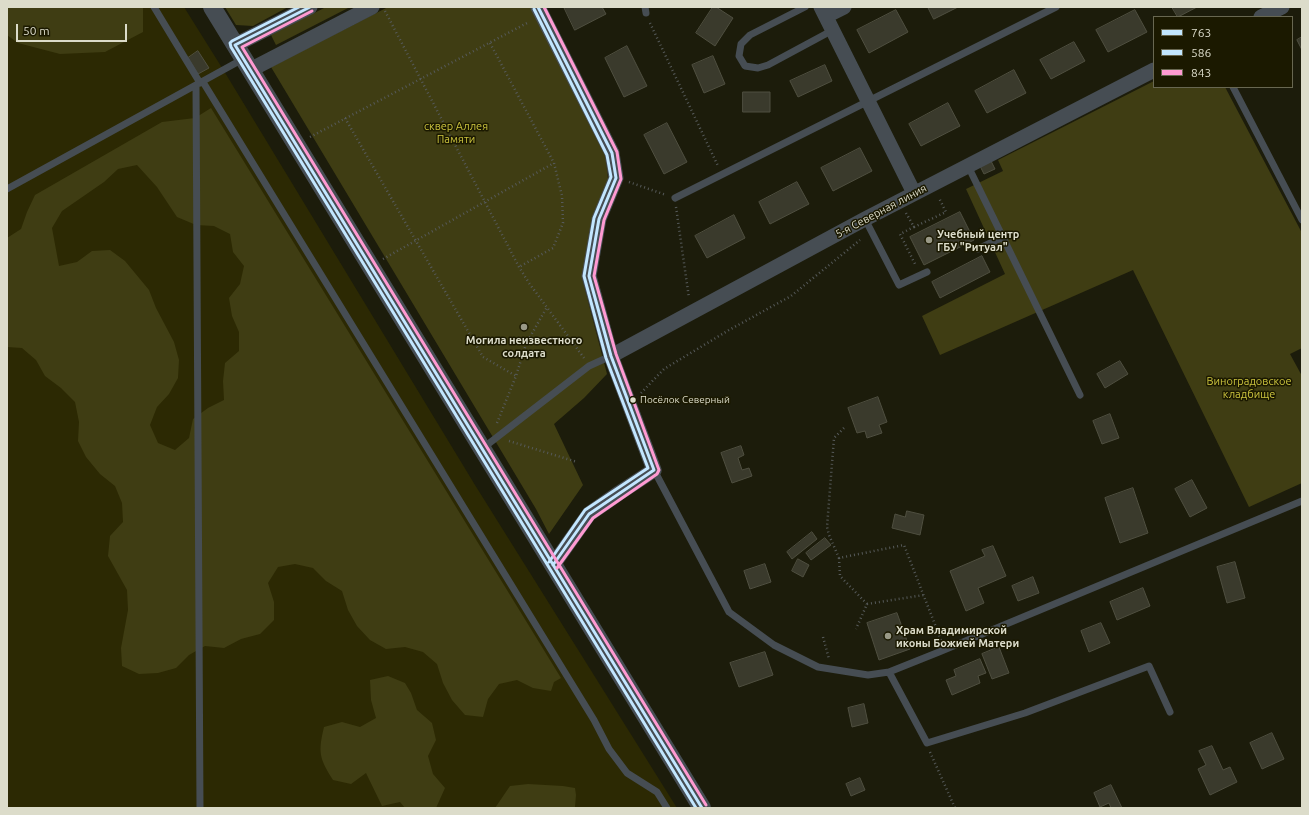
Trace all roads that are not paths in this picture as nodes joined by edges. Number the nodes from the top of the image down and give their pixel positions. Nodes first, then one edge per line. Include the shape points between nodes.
1 (154, 7) edge
2 (212, 7) edge
3 (310, 7) edge
4 (372, 7) edge
5 (805, 7) edge
6 (844, 7) edge
7 (1056, 7) edge
8 (1282, 7) edge
9 (540, 11) edge
10 (824, 12) edge
11 (1263, 16) edge
12 (833, 30) junction
13 (243, 58) junction
14 (1153, 71) edge
15 (200, 84) junction
16 (1234, 88) edge
17 (868, 101) junction
18 (968, 166) junction
19 (7, 189) edge
20 (914, 193) junction
21 (675, 198) road end
22 (1302, 220) edge
23 (868, 224) junction
24 (1003, 237) junction
25 (978, 249) dead end
26 (924, 273) road end
27 (611, 356) junction
28 (1080, 395) dead end
29 (486, 446) junction
30 (654, 470) junction
31 (1302, 501) edge
32 (553, 565) junction
33 (889, 672) junction
34 (1170, 712) dead end
35 (200, 808) edge
36 (667, 808) edge
37 (702, 808) edge

1 - 15 lane
2 - 13 street
3 - 13 street
4 - 13 street
5 - 12 lane via 750,35 741,44 739,56 745,66 758,68 768,65
6 - 10 street
7 - 17 lane
8 - 11 street
9 - 27 street via 612,153 616,178 599,219 589,276
10 - 12 street
12 - 17 street
13 - 15 lane
13 - 29 street
14 - 18 street, 5-я Северная линия
15 - 19 lane
15 - 35 lane
15 - 36 lane via 590,713 609,749 627,773 657,792
16 - 22 lane
17 - 20 street
17 - 21 lane
18 - 20 street, 5-я Северная линия
18 - 24 lane
20 - 23 street, 5-я Северная линия
23 - 26 lane via 899,285
23 - 27 street, 5-я Северная линия via 691,312
24 - 25 lane
24 - 28 lane
27 - 29 lane via 589,366
27 - 30 street
29 - 32 street
30 - 32 street via 589,514
30 - 33 lane via 729,612 774,645 818,667 868,675
31 - 33 lane
32 - 37 street
33 - 34 lane via 927,743 1026,713 1149,666

